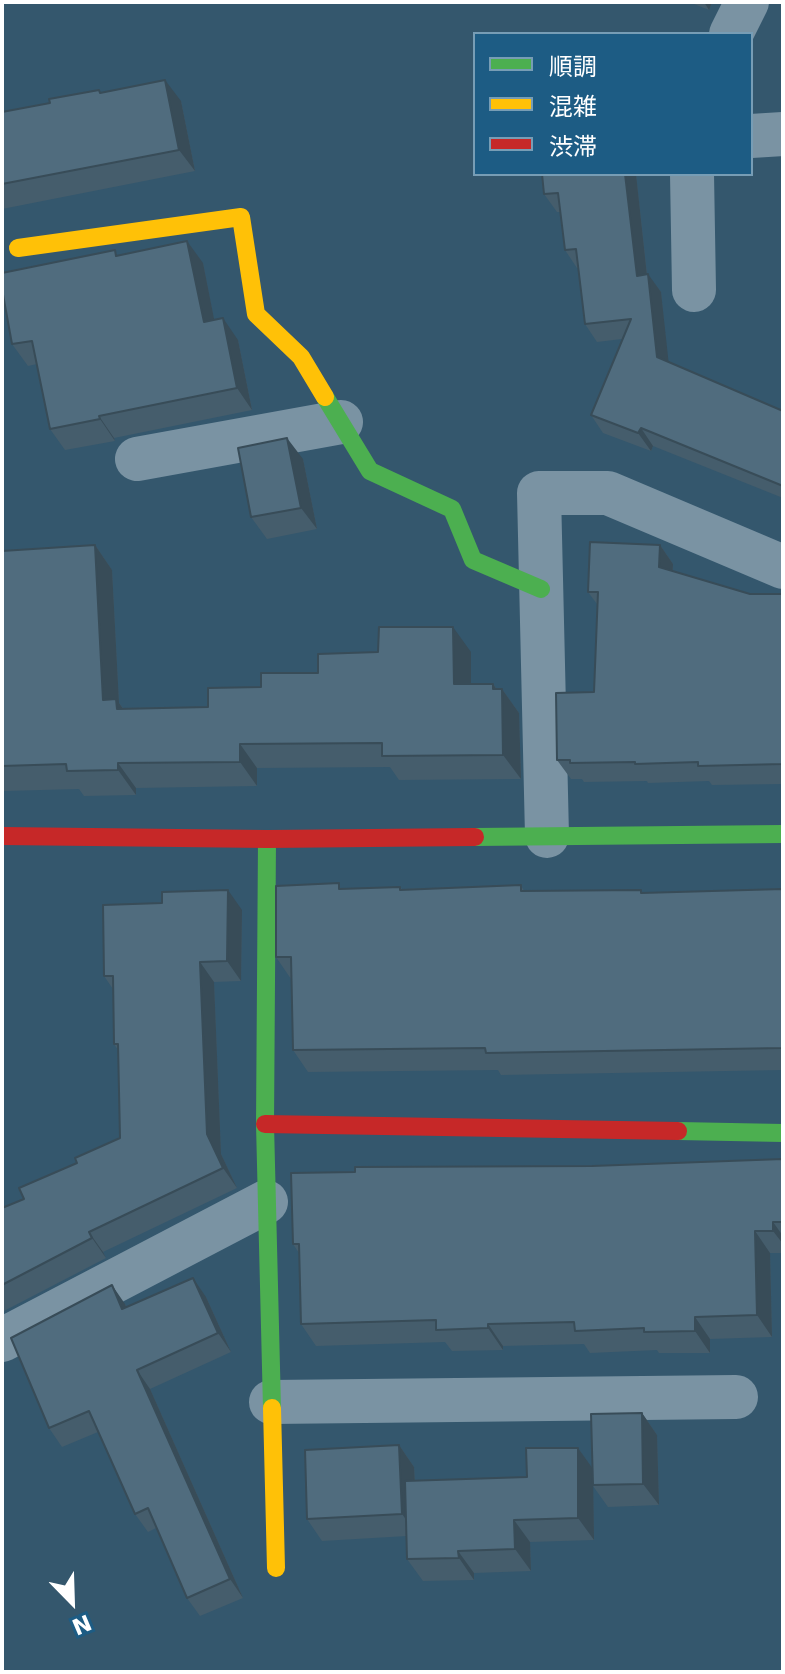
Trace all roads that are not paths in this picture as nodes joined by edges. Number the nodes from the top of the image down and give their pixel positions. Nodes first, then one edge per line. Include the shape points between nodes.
1 (747, 2) edge
2 (732, 32) edge
3 (783, 134) edge
4 (753, 136) edge
5 (692, 176) edge
6 (18, 248) dead end
7 (694, 290) dead end
8 (341, 422) junction
9 (137, 459) dead end
10 (783, 567) edge
11 (541, 589) junction
12 (783, 834) edge
13 (2, 836) edge
14 (547, 836) junction
15 (267, 839) junction
16 (265, 1124) junction
17 (783, 1133) edge
18 (266, 1202) junction
19 (2, 1340) edge
20 (736, 1397) dead end
21 (271, 1402) junction
22 (276, 1568) dead end

1 - 2 street
3 - 4 street
5 - 7 street
6 - 8 street via 241,217 256,314 301,357
8 - 9 street
8 - 11 street via 370,471 452,509 473,560
10 - 11 street via 608,493 539,493
11 - 14 street
12 - 14 street
13 - 15 street
14 - 15 street
15 - 16 street
16 - 17 street
16 - 18 street
18 - 19 street
18 - 21 street
20 - 21 street
21 - 22 street

